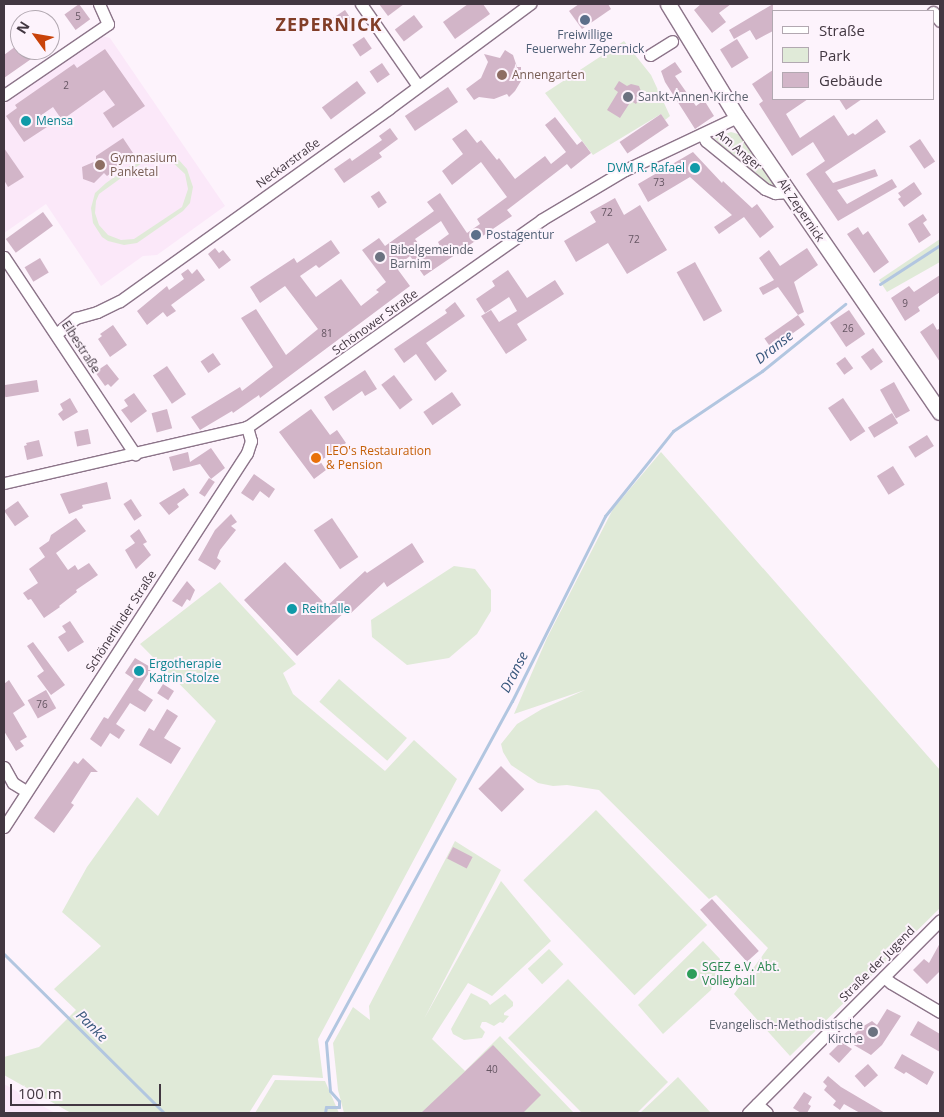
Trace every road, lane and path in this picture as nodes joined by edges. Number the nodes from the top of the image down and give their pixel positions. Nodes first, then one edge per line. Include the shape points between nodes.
1 (99, 4) edge
2 (361, 4) edge
3 (530, 4) edge
4 (668, 4) edge
5 (672, 41) dead end
6 (650, 55) dead end
7 (418, 86) junction
8 (4, 95) edge
9 (737, 117) junction
10 (702, 134) junction
11 (789, 192) junction
12 (4, 257) edge
13 (56, 334) junction
14 (940, 412) edge
15 (247, 428) junction
16 (135, 454) junction
17 (4, 483) edge
18 (4, 767) edge
19 (26, 791) junction
20 (4, 827) edge
21 (940, 920) edge
22 (884, 977) junction
23 (940, 1012) edge
24 (757, 1104) junction
25 (748, 1113) edge
26 (767, 1113) edge

1 - 8 street via 108,24
2 - 7 street
3 - 7 street, Neckarstraße
4 - 9 main road, Alt Zepernick
5 - 6 street
7 - 13 street, Neckarstraße via 120,301 76,318
9 - 10 street, Schönower Straße
9 - 11 main road, Alt Zepernick
10 - 11 street, Am Anger via 706,142 765,189 775,193
10 - 15 street, Schönower Straße via 625,170 541,220
11 - 14 main road, Alt Zepernick
12 - 13 street, Elbestraße
13 - 16 street, Elbestraße
15 - 16 street, Schönower Straße
15 - 19 street, Schönerlinder Straße via 251,441 247,453
16 - 17 street, Schönower Straße
18 - 19 street via 13,783
19 - 20 street, Schönerlinder Straße
21 - 22 street, Straße der Jugend
22 - 23 street
22 - 24 street, Straße der Jugend
24 - 25 street, Straße der Jugend
24 - 26 street

